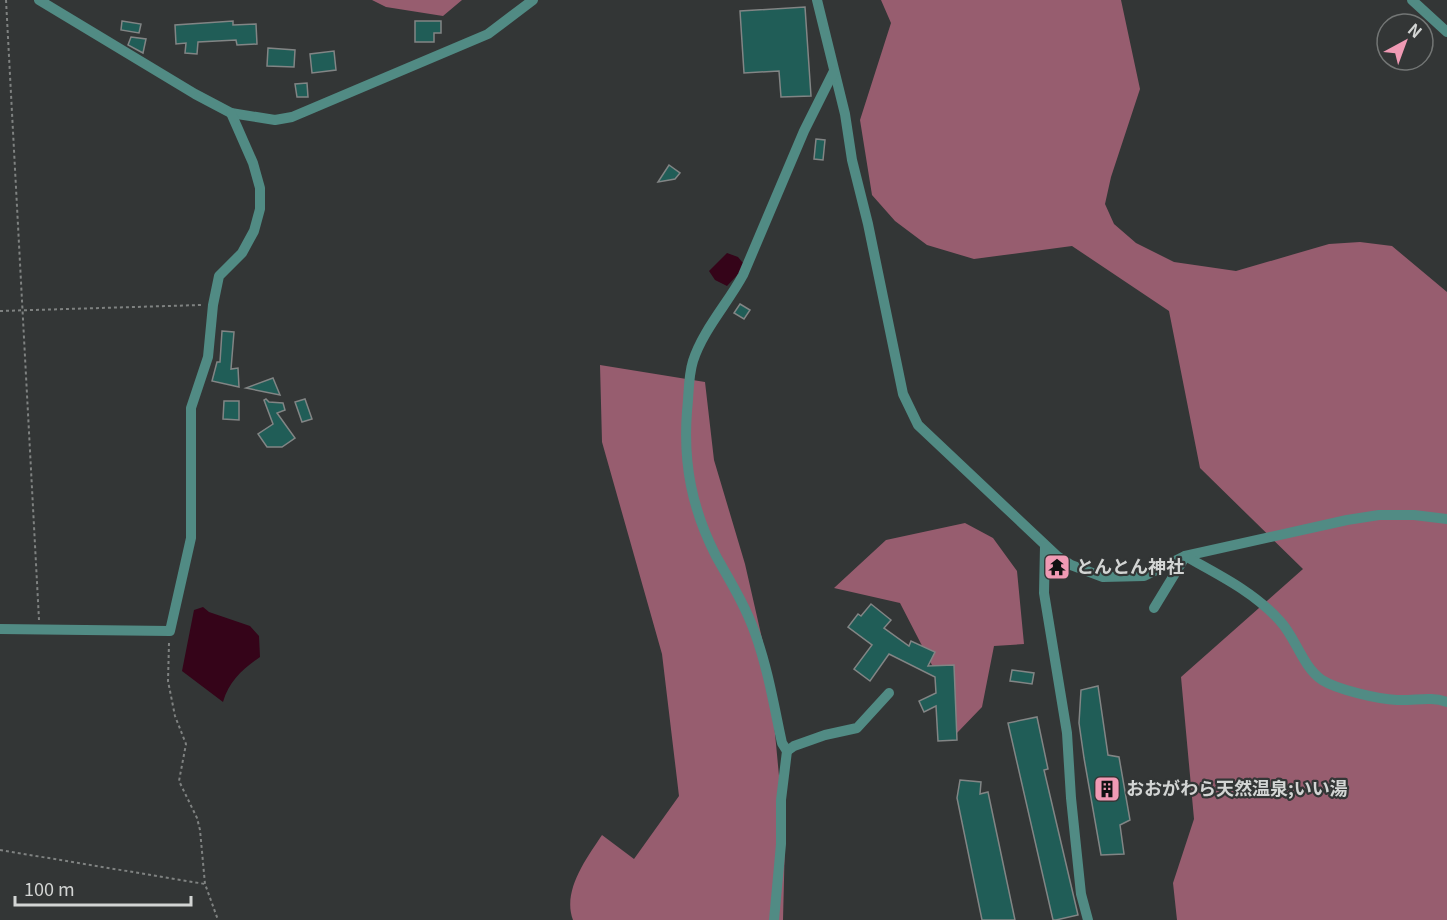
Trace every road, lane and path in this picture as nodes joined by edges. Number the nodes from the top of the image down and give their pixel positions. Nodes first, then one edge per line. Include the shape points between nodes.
1 (6, 0) edge
2 (39, 0) edge
3 (533, 0) edge
4 (817, 0) edge
5 (1412, 0) edge
6 (1447, 32) edge
7 (834, 70) junction
8 (231, 113) junction
9 (213, 305) junction
10 (22, 310) junction
11 (0, 311) edge
12 (1447, 519) edge
13 (1045, 546) junction
14 (1185, 556) junction
15 (1154, 608) dead end
16 (0, 629) edge
17 (39, 630) junction
18 (170, 631) junction
19 (889, 693) dead end
20 (1447, 702) edge
21 (787, 751) junction
22 (0, 850) edge
23 (205, 884) junction
24 (218, 920) edge
25 (774, 920) edge
26 (1088, 920) edge

1 - 10 path
2 - 8 street
3 - 8 street via 488,34 292,117 275,120
4 - 7 street
5 - 6 street
7 - 13 street via 903,394 918,425
7 - 21 street via 743,275 693,362 686,431 693,502 755,633
8 - 9 street via 253,163 260,188 260,209 242,253 219,276
9 - 10 path
9 - 18 street via 208,357 191,408 191,538
10 - 11 path
10 - 17 path
12 - 14 street via 1379,515
13 - 14 street via 1071,565 1103,577 1144,576
13 - 26 street via 1044,593 1067,733 1081,894
14 - 15 street
14 - 20 street via 1250,594 1281,621 1308,666 1322,680 1354,692 1398,700 1436,698
16 - 17 street
17 - 18 street
18 - 23 path via 168,681 186,744 179,781 199,824
19 - 21 street via 856,728 825,735
21 - 25 street
22 - 23 path
23 - 24 path

